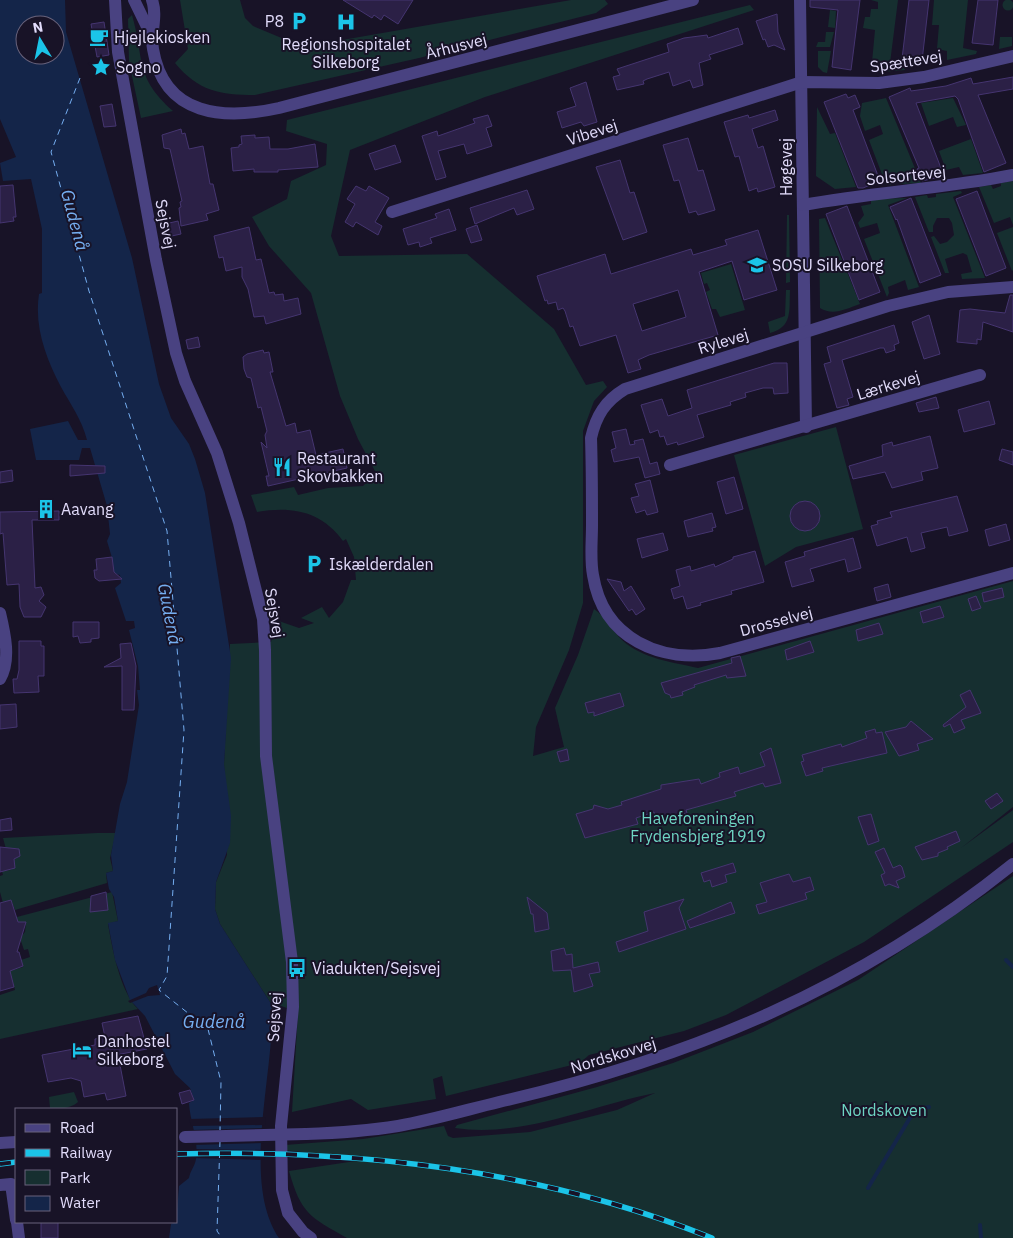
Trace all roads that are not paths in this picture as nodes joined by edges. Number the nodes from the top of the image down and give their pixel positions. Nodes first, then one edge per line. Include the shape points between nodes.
1 (115, 0) edge
2 (134, 0) edge
3 (152, 0) edge
4 (693, 0) edge
5 (800, 0) edge
6 (151, 35) junction
7 (1013, 56) edge
8 (802, 82) junction
9 (1013, 175) edge
10 (803, 205) junction
11 (392, 212) dead end
12 (1013, 288) edge
13 (804, 333) junction
14 (980, 375) dead end
15 (806, 427) junction
16 (670, 466) dead end
17 (592, 563) joint
18 (1013, 573) edge
19 (0, 613) edge
20 (0, 679) edge
21 (1013, 864) edge
22 (181, 1137) edge
23 (15, 1142) edge
24 (0, 1143) edge
25 (5, 1185) edge
26 (15, 1218) edge
27 (16, 1223) edge
28 (19, 1238) edge
29 (311, 1238) edge

1 - 29 street, Sejsvej via 118,52 176,354 217,453 239,523 263,619 266,756 292,962 293,1007 281,1126 282,1190 288,1213
2 - 6 street, Århusvej
3 - 6 street, Århusvej via 155,19
4 - 6 street, Århusvej via 240,115 212,113 179,96 166,82 157,64
5 - 8 street, Høgevej
7 - 8 street, Spættevej via 924,77 879,83
8 - 10 street, Høgevej
8 - 11 street, Vibevej
9 - 10 street, Solsortevej via 965,185
10 - 13 street, Høgevej
12 - 13 street, Rylevej via 948,292 888,306
13 - 15 street
13 - 17 street, Rylevej via 625,389 606,404 594,423 592,438
14 - 15 street, Lærkevej
15 - 16 street, Lærkevej
17 - 18 street, Drosselvej via 596,589 605,609 619,627 635,641 655,651 698,657
19 - 20 street via 6,656
21 - 22 street, Nordskovvej, bridge via 884,954 782,1009 716,1038 618,1072 399,1126 359,1132
23 - 24 street
25 - 26 street
27 - 28 street

